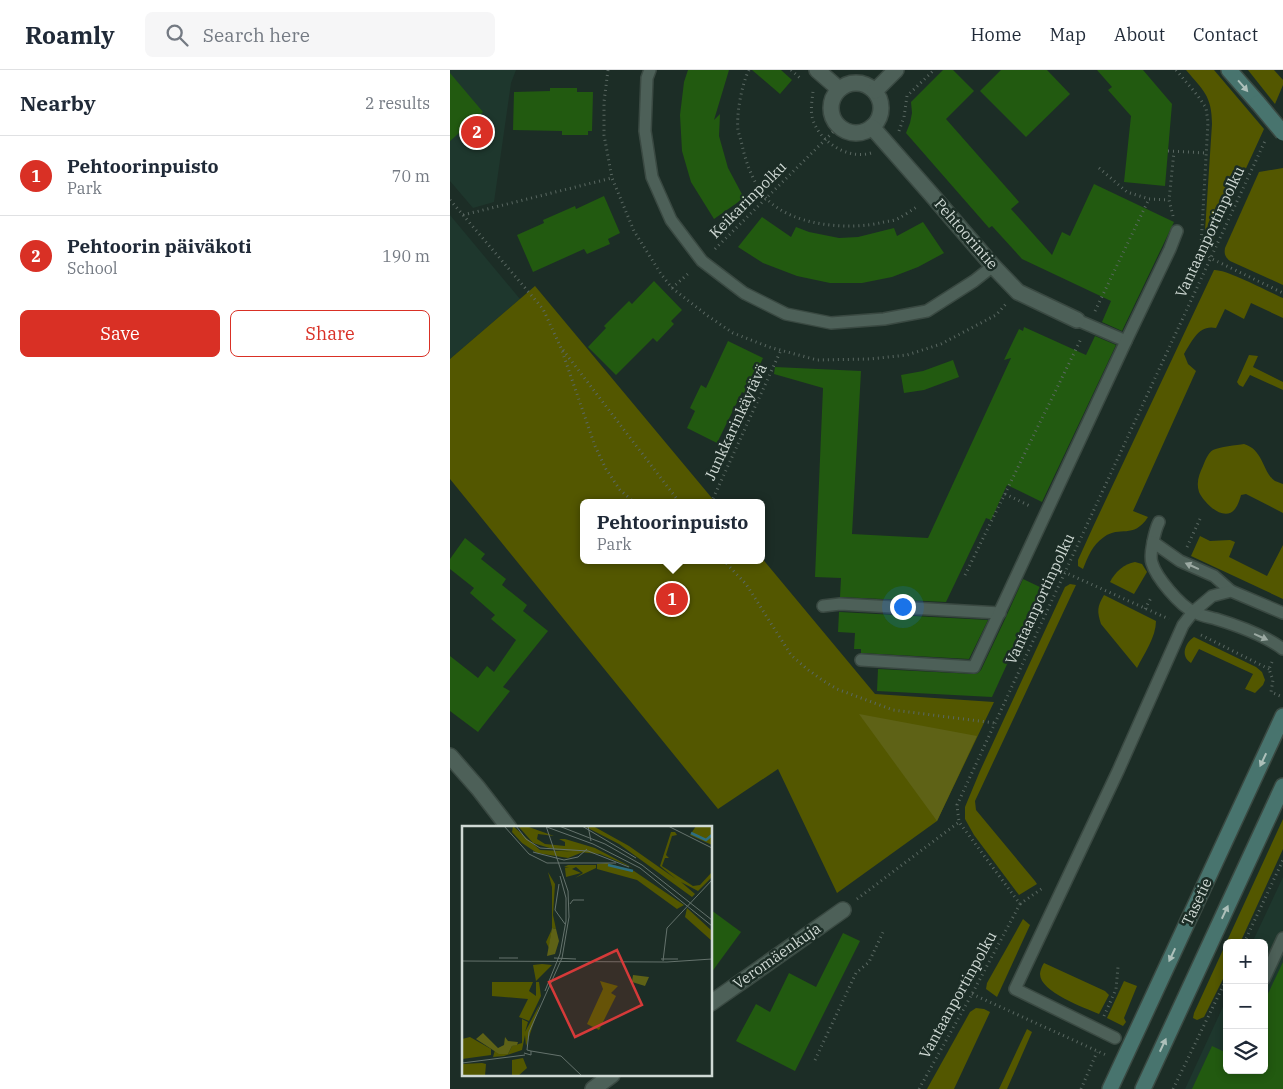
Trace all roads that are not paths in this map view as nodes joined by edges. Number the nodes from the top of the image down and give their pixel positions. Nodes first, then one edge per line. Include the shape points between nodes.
1 (650, 70) edge
2 (817, 70) edge
3 (896, 70) edge
4 (1229, 70) edge
5 (839, 89) junction
6 (875, 91) junction
7 (872, 127) junction
8 (1276, 134) edge
9 (1177, 231) road end
10 (993, 266) junction
11 (1083, 322) joint
12 (1126, 341) junction
13 (1159, 522) dead end
14 (1153, 542) junction
15 (1230, 591) junction
16 (823, 606) dead end
17 (1193, 612) junction
18 (1000, 613) junction
19 (1283, 613) edge
20 (1283, 650) edge
21 (861, 660) dead end
22 (1283, 716) edge
23 (450, 756) edge
24 (1283, 786) edge
25 (507, 826) edge
26 (843, 910) road end
27 (1283, 938) edge
28 (1268, 970) edge
29 (712, 1002) edge
30 (1115, 1038) dead end
31 (611, 1076) edge
32 (593, 1089) edge
33 (1110, 1089) edge
34 (1143, 1089) edge

1 - 10 lane via 645,131 652,177 671,220 702,261 744,293 786,314 831,323 884,319 926,311
2 - 5 street
3 - 6 street
4 -> 8 main road, bridge via 1258,103
5 - 6 street via 853,83
5 - 7 street via 831,104 831,112 839,126 852,133
6 - 7 street via 881,106
7 - 10 street, Pehtoorintie
9 - 12 lane
10 - 11 street, Pehtoorintie via 1018,292
11 - 12 lane
12 - 18 lane
13 - 14 lane
15 -> 14 lane via 1214,576 1180,561
14 - 17 lane via 1151,562 1160,578
15 - 17 lane via 1212,596
15 - 19 lane
16 - 18 lane via 840,604
17 -> 20 lane via 1239,627
17 - 30 lane via 1183,625 1015,989
18 - 21 lane via 974,667
22 -> 33 main road, Tasetie
23 - 25 street
34 -> 24 main road, Tasetie
26 - 29 street, Veromäenkuja
27 - 28 lane
31 - 32 street

